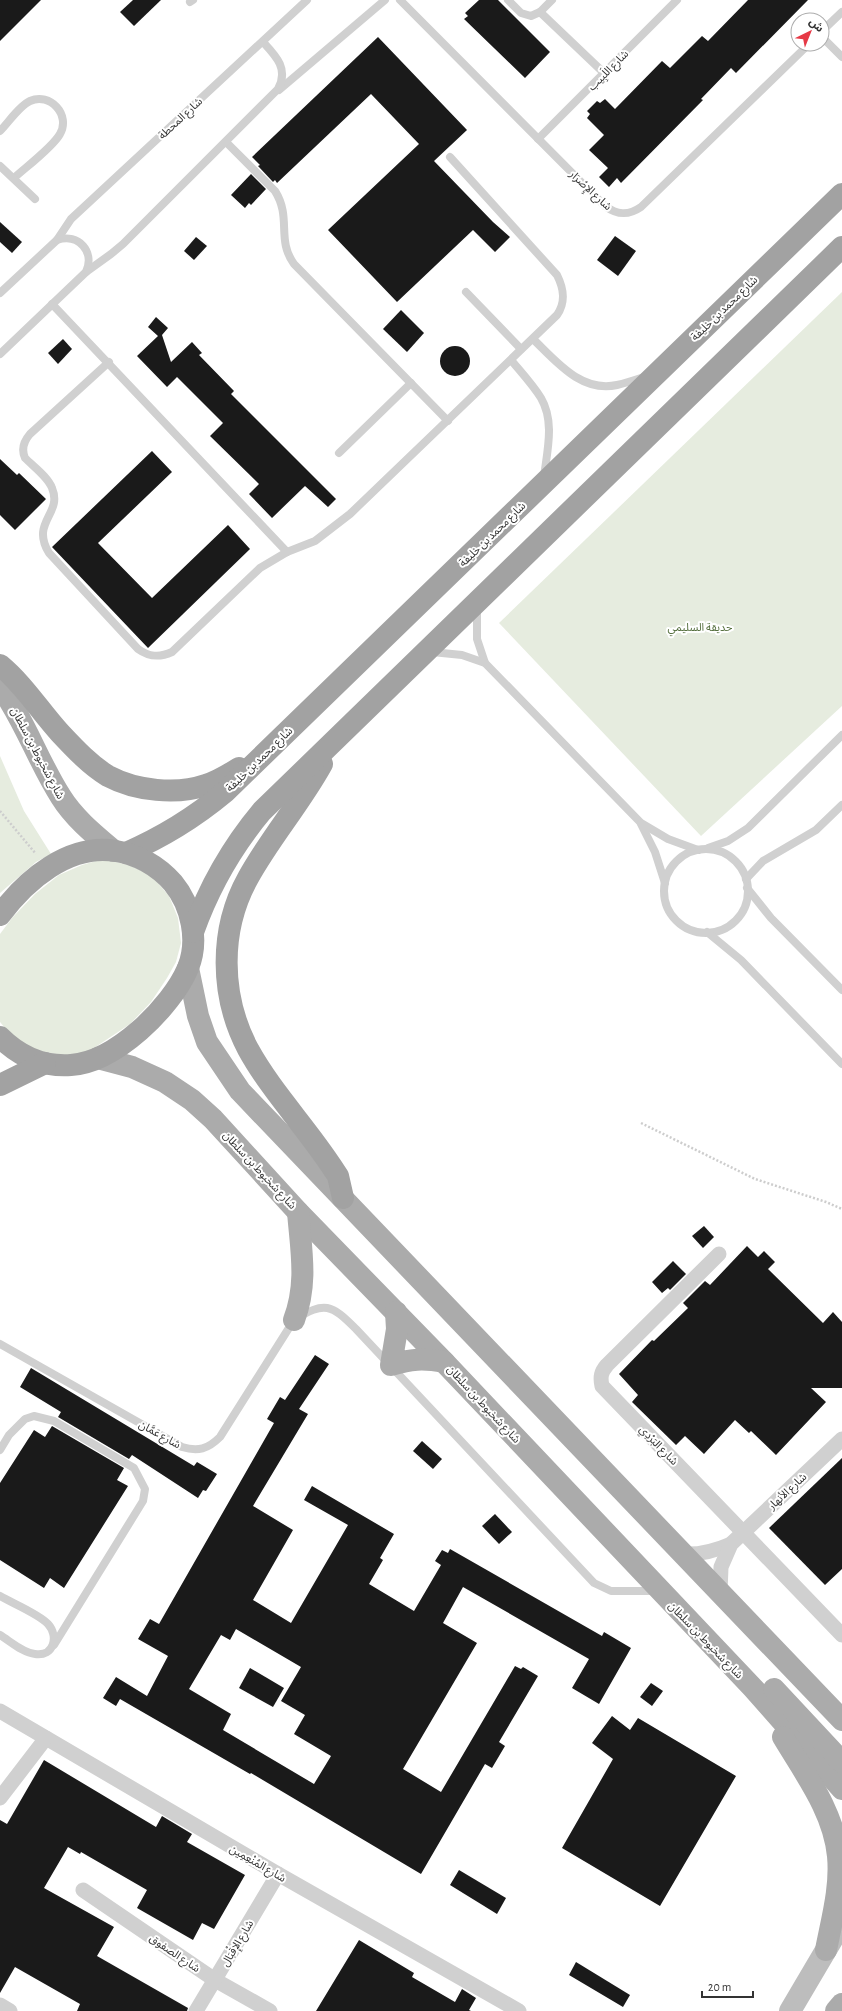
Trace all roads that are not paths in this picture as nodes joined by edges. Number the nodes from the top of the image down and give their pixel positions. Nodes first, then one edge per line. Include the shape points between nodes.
1 (307, 0) edge
2 (385, 0) edge
3 (400, 0) edge
4 (508, 0) edge
5 (552, 0) edge
6 (677, 0) edge
7 (540, 12) junction
8 (842, 12) edge
9 (830, 23) edge
10 (263, 42) junction
11 (830, 45) edge
12 (801, 52) edge
13 (842, 57) edge
14 (604, 73) junction
15 (274, 94) junction
16 (0, 131) edge
17 (538, 139) junction
18 (226, 142) junction
19 (450, 158) dead end
20 (0, 166) edge
21 (14, 178) junction
22 (842, 194) edge
23 (35, 199) dead end
24 (57, 240) junction
25 (842, 247) edge
26 (86, 272) junction
27 (466, 292) dead end
28 (0, 293) edge
29 (52, 304) junction
30 (533, 339) junction
31 (521, 350) junction
32 (0, 354) edge
33 (511, 360) junction
34 (109, 362) junction
35 (657, 372) junction
36 (411, 383) junction
37 (448, 420) junction
38 (338, 453) dead end
39 (542, 485) junction
40 (287, 552) junction
41 (478, 601) junction
42 (425, 653) junction
43 (485, 663) junction
44 (0, 665) edge
45 (0, 686) edge
46 (842, 735) edge
47 (335, 741) junction
48 (268, 752) junction
49 (842, 805) edge
50 (641, 823) junction
51 (706, 849) junction
52 (698, 850) junction
53 (120, 852) junction
54 (746, 879) junction
55 (664, 883) junction
56 (747, 888) junction
57 (0, 915) edge
58 (193, 932) junction
59 (707, 932) junction
60 (188, 968) junction
61 (842, 990) edge
62 (0, 1037) edge
63 (98, 1058) junction
64 (45, 1063) junction
65 (842, 1064) edge
66 (0, 1085) edge
67 (343, 1198) junction
68 (298, 1212) junction
69 (719, 1254) dead end
70 (396, 1312) junction
71 (294, 1320) junction
72 (0, 1344) edge
73 (444, 1362) junction
74 (391, 1365) junction
75 (842, 1439) edge
76 (0, 1450) edge
77 (743, 1532) junction
78 (731, 1544) junction
79 (683, 1554) junction
80 (660, 1591) junction
81 (720, 1593) junction
82 (0, 1596) edge
83 (682, 1614) junction
84 (842, 1634) edge
85 (0, 1635) edge
86 (54, 1645) junction
87 (753, 1688) junction
88 (0, 1711) edge
89 (842, 1720) edge
90 (46, 1738) junction
91 (842, 1762) edge
92 (842, 1789) edge
93 (0, 1798) edge
94 (278, 1874) junction
95 (83, 1890) dead end
96 (842, 1924) edge
97 (826, 1950) junction
98 (215, 1980) junction
99 (842, 1994) edge
100 (842, 2004) edge
101 (0, 2005) edge
102 (10, 2011) edge
103 (196, 2011) edge
104 (270, 2011) edge
105 (519, 2011) edge
106 (790, 2011) edge
107 (832, 2011) edge
108 (836, 2011) edge

1 - 10 lane, شارع المحطة
2 - 15 lane
3 - 17 lane, شارع الإِصْرَار
4 - 7 lane via 526,16
5 - 7 lane
6 - 14 lane, شارع اللَبِيب
7 - 14 lane
8 - 9 lane
10 - 15 lane via 277,57 283,69 282,83
10 - 24 lane, شارع المحطة via 71,220
11 - 13 lane
12 - 17 lane, شارع الإِصْرَار via 641,207 629,213 616,213 605,206
14 - 17 lane, شارع اللَبِيب
15 - 18 lane
16 - 21 lane via 24,105 37,99 51,101 57,106 63,118 63,126 57,138
18 - 26 lane via 123,244
18 - 36 lane via 280,199 285,217 284,245 294,264
19 - 30 lane via 560,281 562,307
20 - 21 lane
21 - 23 lane
22 - 35 highway, شارع محمد بن خليفة
24 - 26 lane via 71,238 83,245 89,258
24 - 28 lane, شارع المحطة
25 - 41 highway
26 - 29 lane
27 - 31 lane
29 - 32 lane
29 - 34 lane
30 - 31 lane
30 - 35 lane via 576,378 589,384 617,386
31 - 33 lane
33 - 37 lane
33 - 39 lane via 541,398 548,418 549,439
34 - 40 lane
34 - 40 lane via 26,438 23,453 50,483 54,493 52,510 43,526 45,547 133,644 142,652 154,656 172,652 260,568
35 - 39 highway, شارع محمد بن خليفة
36 - 37 lane
36 - 38 lane
37 - 40 lane via 350,514 315,541
39 - 48 highway, شارع محمد بن خليفة
41 - 42 highway
41 - 43 lane via 478,639
42 - 43 lane via 456,654
42 - 47 highway
43 - 50 lane
44 - 48 highway via 12,675 60,733 88,761 109,776 130,784 152,789 195,788 223,778
45 - 53 main road, شارع شخبوط بن سلطان via 21,719 61,797 77,818
46 - 51 lane via 748,828 728,841
47 - 58 highway via 262,811 247,829 217,875
47 - 67 highway via 315,777 265,848 247,880 230,925 226,954 229,991 248,1048 338,1176
48 - 53 highway, شارع محمد بن خليفة via 207,807 168,833
49 - 54 lane via 816,830 773,854 758,865
50 - 52 lane via 668,839
50 - 55 lane via 655,852
51 - 52 lane
51 - 54 lane via 715,850 731,858
52 - 55 lane via 676,861
53 - 57 highway via 102,850 78,854 48,869 21,889
53 - 58 highway via 149,862 168,878 188,909
54 - 56 lane
55 - 59 lane via 667,907 674,918 689,928
56 - 59 lane via 746,901 741,913 732,923 721,930
56 - 61 lane via 771,918
58 - 60 highway
59 - 65 lane via 741,960
60 - 63 highway via 171,996 150,1020 125,1041
60 - 67 main road via 198,1016 207,1042 223,1068 240,1091
62 - 64 highway via 20,1053
63 - 64 highway via 72,1065
63 - 68 main road, شارع شخبوط بن سلطان via 132,1067 165,1082 192,1100
64 - 66 highway
67 - 79 main road
68 - 70 main road, شارع شخبوط بن سلطان
68 - 71 main road via 304,1274
69 - 77 street, شارع البَرْدِي via 607,1365 600,1379 602,1386
70 - 73 main road, شارع شخبوط بن سلطان
70 - 74 main road via 397,1330
71 - 72 lane, شارع عَمَّان via 220,1437 203,1450 182,1447
71 - 74 lane via 312,1309 332,1308
73 - 74 main road via 426,1359 407,1360
73 - 80 main road, شارع شخبوط بن سلطان
74 - 80 lane via 594,1583 611,1591
75 - 77 street, شارع الأنهار
76 - 86 lane via 12,1431 25,1419 34,1416 54,1421 134,1468 145,1489 143,1501
77 - 78 street, شارع الأنهار
77 - 84 street, شارع البَرْدِي
78 - 79 street, شارع الأنهار via 708,1553
78 - 81 street, شارع الأنهار via 721,1568
79 - 81 main road
80 - 83 main road, شارع شخبوط بن سلطان
81 - 89 main road
82 - 86 lane via 47,1622 54,1630
83 - 87 main road, شارع شخبوط بن سلطان
83 - 91 main road via 706,1627 733,1647
85 - 86 lane via 34,1654 49,1651
87 - 92 main road, شارع شخبوط بن سلطان
87 - 97 main road via 822,1802 832,1827 838,1855 838,1878
88 - 90 street, شارع المُنْعِمِين
90 - 93 street
90 - 94 street, شارع المُنْعِمِين
94 - 98 street, شارع الإِقْبَال
94 - 105 street, شارع المُنْعِمِين
95 - 98 street, شارع الصفوق
96 - 97 main road
97 - 106 main road
98 - 103 street, شارع الإِقْبَال
98 - 104 street, شارع الصفوق
99 - 107 main road
100 - 108 main road
101 - 102 street

